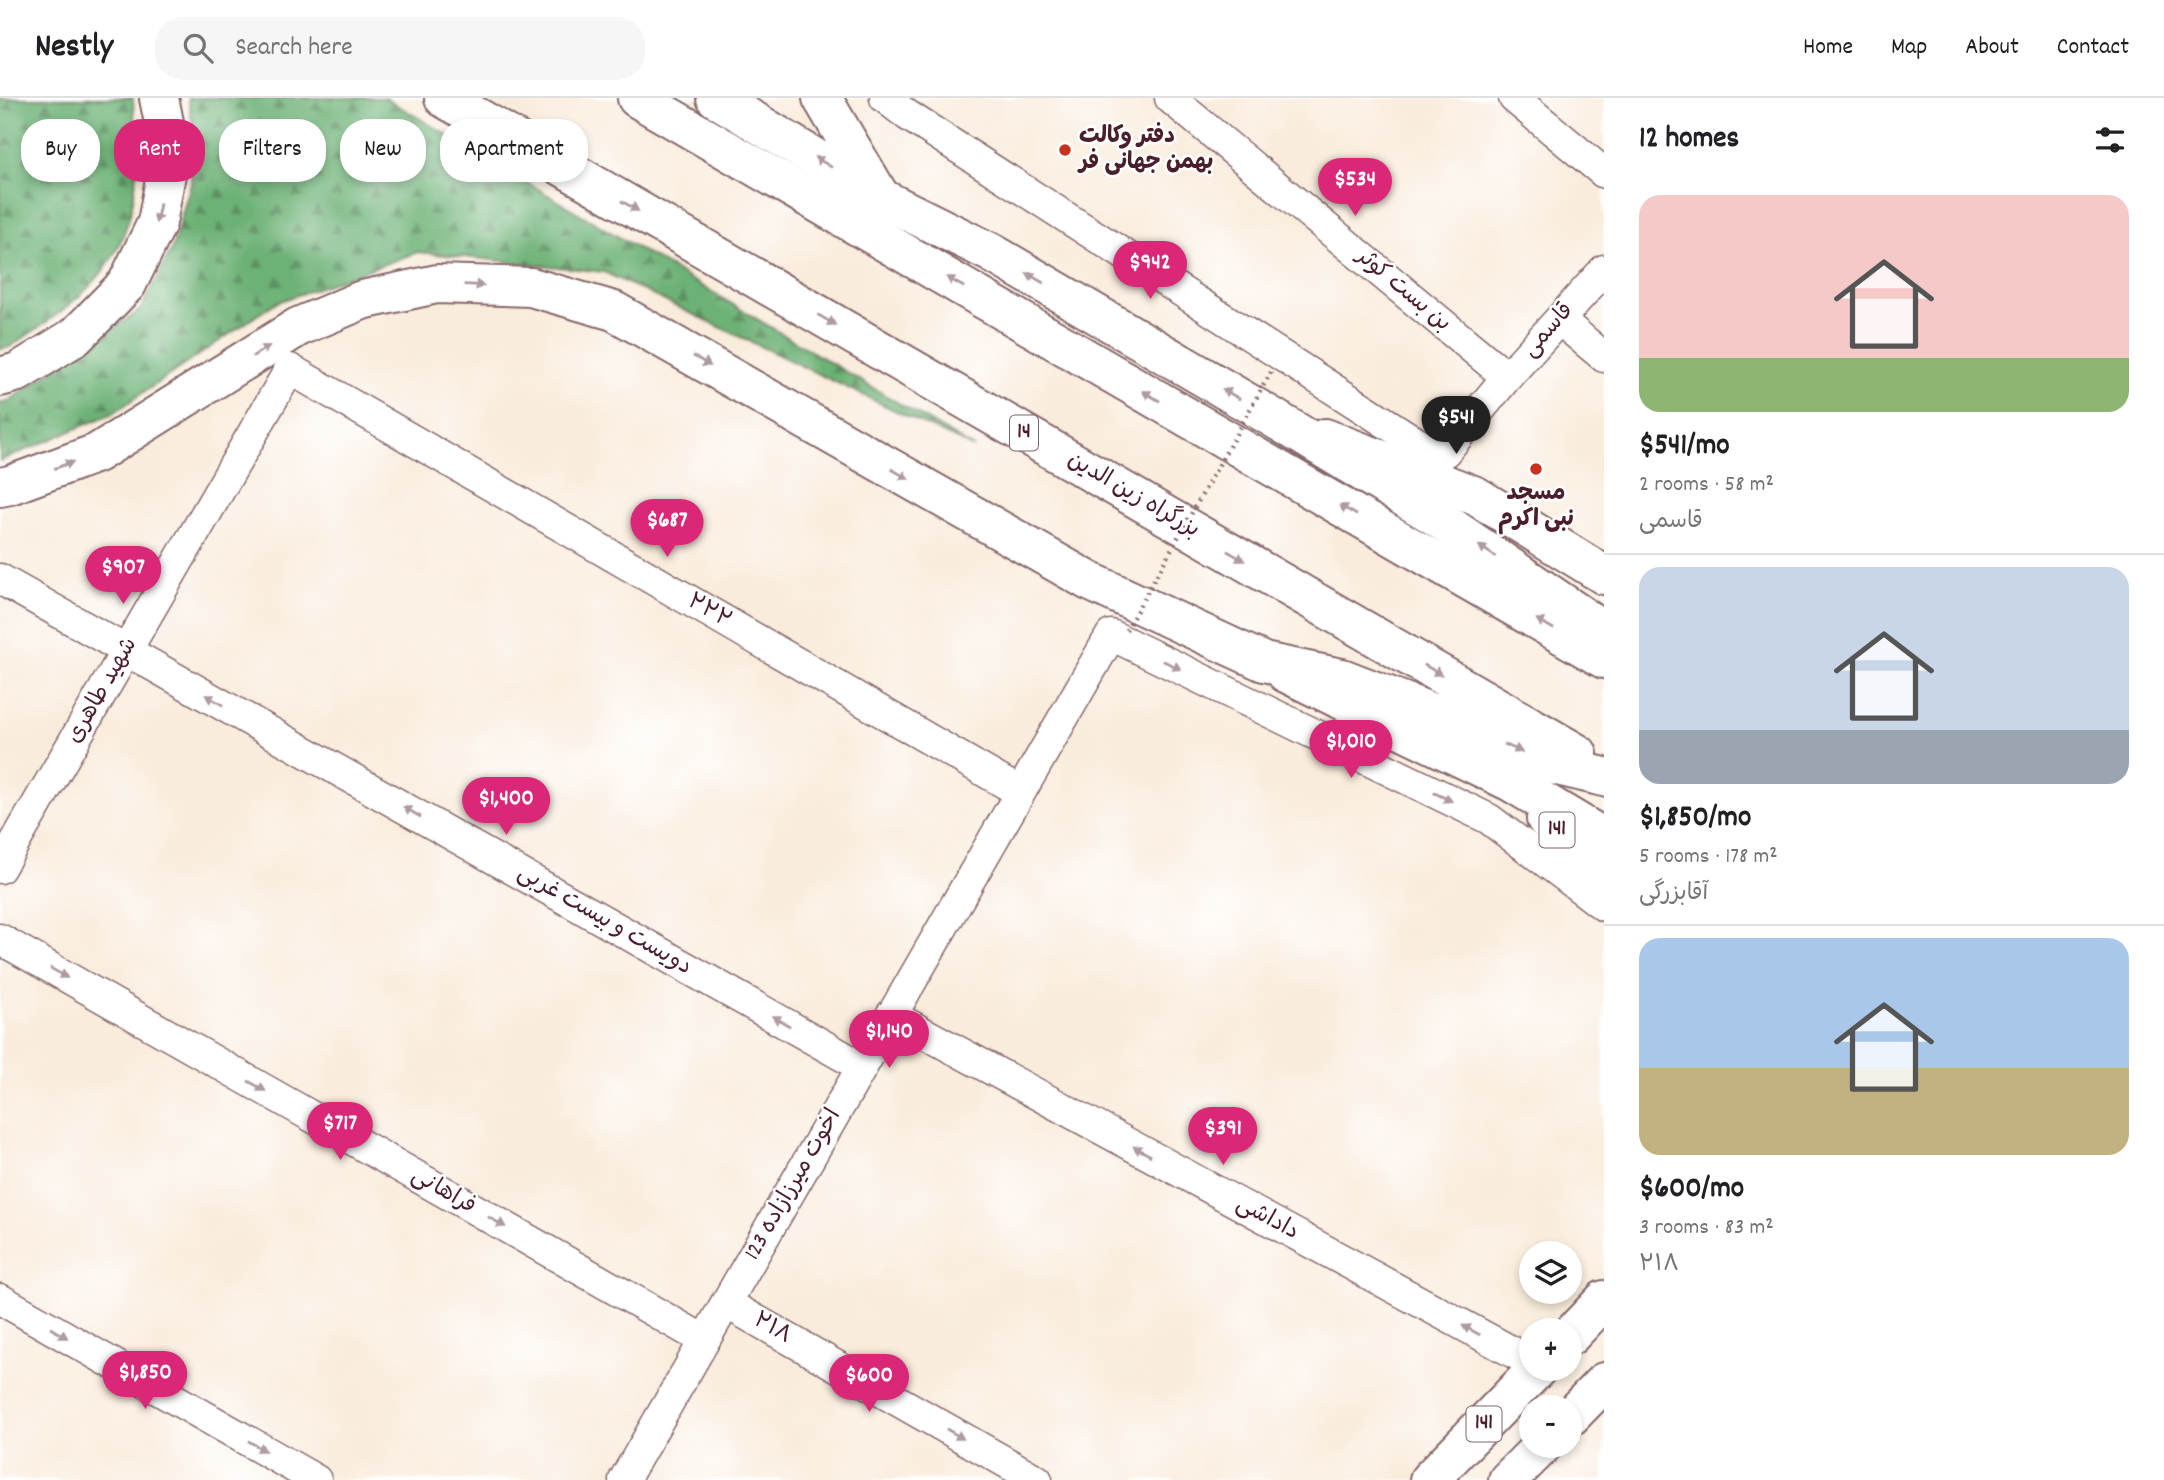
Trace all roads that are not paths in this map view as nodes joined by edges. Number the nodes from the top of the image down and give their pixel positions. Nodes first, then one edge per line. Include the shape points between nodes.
1 (159, 98) edge
2 (444, 98) edge
3 (637, 98) edge
4 (716, 98) edge
5 (822, 98) edge
6 (885, 98) edge
7 (1170, 98) edge
8 (1514, 98) edge
9 (1604, 173) edge
10 (881, 198) junction
11 (1604, 270) edge
12 (1560, 320) junction
13 (1604, 357) edge
14 (290, 369) joint
15 (0, 377) edge
16 (1507, 377) junction
17 (1269, 416) junction
18 (0, 487) edge
19 (1604, 575) edge
20 (0, 579) edge
21 (1604, 631) edge
22 (127, 650) junction
23 (1604, 659) edge
24 (1264, 662) junction
25 (1604, 769) edge
26 (1604, 777) edge
27 (1511, 782) junction
28 (1020, 792) junction
29 (1604, 838) edge
30 (0, 869) edge
31 (1604, 879) edge
32 (1604, 905) edge
33 (0, 939) edge
34 (891, 1015) junction
35 (862, 1067) junction
36 (0, 1299) edge
37 (1604, 1300) edge
38 (726, 1303) junction
39 (1582, 1323) edge
40 (704, 1340) junction
41 (1519, 1355) edge
42 (1525, 1381) edge
43 (1603, 1388) edge
44 (1582, 1406) edge
45 (1530, 1458) edge
46 (316, 1480) edge
47 (624, 1480) edge
48 (1037, 1480) edge
49 (1429, 1480) edge
50 (1508, 1480) edge

1 -> 15 main road via 170,152 157,223 127,284 76,336 18,372
2 -> 25 main road, بزرگراه زین الدین / 14
23 -> 3 main road
10 -> 4 main road
5 - 10 main road
6 - 16 street, قاسمی via 1436,455 1445,452
7 - 16 street, بن بست کوثر
8 - 9 street
17 -> 10 main road via 992,253
11 - 12 street, قاسمی
12 - 13 street
12 - 16 street, قاسمی
14 - 22 street, شهید طاهری
14 - 28 street, ۲۲۲
17 - 19 main road via 1476,496
21 -> 17 main road via 1435,516
18 -> 24 main road via 97,453 298,327 362,300 437,284 531,287 614,311 1089,581
20 - 22 street
22 - 30 street, شهید طاهری
35 -> 22 street, دویست و بیست غربی
24 -> 26 main road via 1342,678 1549,764
24 - 27 main road
27 - 29 main road
27 - 31 main road, 141
28 -> 32 street, اخوت میرزازاده 123 via 1119,632 1489,819
28 - 34 street, اخوت میرزازاده 123
33 -> 40 street, فراهانی
34 - 35 street, اخوت میرزازاده 123
41 -> 34 street, داداشی
35 - 38 street, اخوت میرزازاده 123
36 -> 46 street
37 - 39 main road
38 - 40 street, اخوت میرزازاده 123
38 -> 48 street, ۲۱۸
40 - 47 street, اخوت میرزازاده 123
42 - 49 main road, 141
43 - 44 main road
45 - 50 main road, 141

